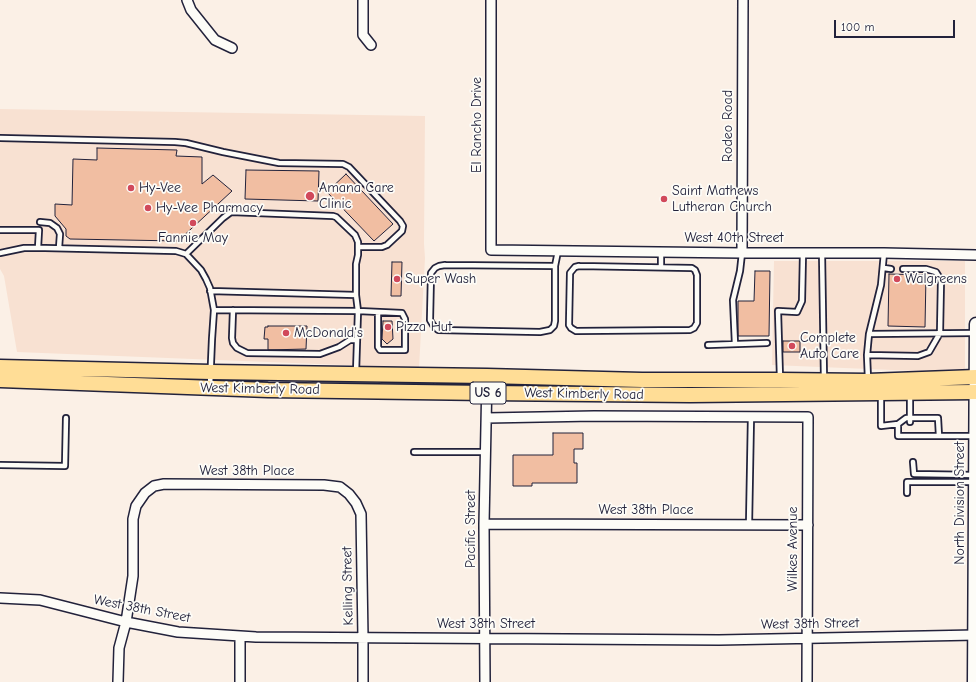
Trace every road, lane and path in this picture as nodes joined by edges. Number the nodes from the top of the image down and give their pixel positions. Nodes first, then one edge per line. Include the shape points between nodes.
1 (187, 0) edge
2 (363, 0) edge
3 (491, 0) edge
4 (743, 0) edge
5 (371, 45) dead end
6 (232, 48) dead end
7 (0, 138) edge
8 (40, 222) dead end
9 (0, 230) edge
10 (358, 247) junction
11 (38, 248) junction
12 (60, 248) junction
13 (491, 250) joint
14 (558, 251) junction
15 (661, 252) junction
16 (803, 252) junction
17 (0, 253) edge
18 (742, 253) junction
19 (822, 253) junction
20 (884, 253) junction
21 (186, 254) junction
22 (976, 255) edge
23 (555, 266) junction
24 (661, 267) junction
25 (884, 268) junction
26 (891, 269) dead end
27 (903, 269) dead end
28 (210, 291) junction
29 (356, 295) junction
30 (214, 310) junction
31 (233, 310) junction
32 (358, 311) junction
33 (378, 312) junction
34 (976, 324) edge
35 (940, 333) junction
36 (976, 333) edge
37 (869, 334) junction
38 (357, 340) junction
39 (767, 343) dead end
40 (735, 344) junction
41 (708, 345) dead end
42 (867, 355) junction
43 (0, 366) edge
44 (211, 372) junction
45 (356, 374) junction
46 (487, 376) junction
47 (976, 377) edge
48 (0, 380) edge
49 (780, 380) junction
50 (824, 380) junction
51 (868, 381) junction
52 (210, 388) junction
53 (976, 392) edge
54 (487, 393) junction
55 (910, 393) junction
56 (881, 394) junction
57 (751, 416) junction
58 (808, 416) joint
59 (66, 418) dead end
60 (488, 418) junction
61 (910, 420) junction
62 (898, 424) junction
63 (910, 430) dead end
64 (920, 430) dead end
65 (910, 436) junction
66 (920, 436) junction
67 (939, 436) junction
68 (975, 436) junction
69 (414, 452) dead end
70 (486, 452) junction
71 (913, 462) dead end
72 (0, 465) edge
73 (975, 478) edge
74 (907, 493) dead end
75 (348, 494) joint
76 (976, 512) edge
77 (484, 524) junction
78 (749, 525) junction
79 (808, 525) junction
80 (975, 573) edge
81 (0, 598) edge
82 (126, 622) junction
83 (975, 635) edge
84 (240, 636) junction
85 (363, 638) junction
86 (486, 638) junction
87 (807, 638) junction
88 (975, 657) edge
89 (118, 682) edge
90 (240, 682) edge
91 (363, 682) edge
92 (485, 682) edge
93 (807, 682) edge
94 (974, 682) edge

1 - 6 street via 191,10 215,40
2 - 5 street via 363,35
3 - 13 street, El Rancho Drive
4 - 18 street, Rodeo Road
7 - 10 lane via 175,142 279,163 343,164 349,167 403,226 402,231 387,245
8 - 12 lane via 50,223 57,228 60,234
9 - 11 lane via 39,230
10 - 21 lane via 355,235 333,216 236,212 227,214
10 - 29 lane
11 - 12 lane
11 - 17 lane
12 - 21 lane via 176,251
13 - 14 street, West 40th Street
14 - 15 street, West 40th Street
14 - 23 lane
15 - 18 street, West 40th Street
15 - 24 lane
16 - 18 street, West 40th Street
16 - 19 street, West 40th Street
16 - 49 lane via 802,301 796,312 778,311
18 - 40 lane via 733,300
19 - 20 street, West 40th Street
19 - 50 lane
20 - 22 street, West 40th Street
20 - 25 lane
21 - 28 lane via 201,270
23 - 23 lane via 439,266 431,272 430,320 438,330 550,330 555,321
24 - 24 lane via 575,267 570,272 569,325 576,331 694,328 697,323 695,270
25 - 26 lane
25 - 37 lane
27 - 35 lane via 926,269 936,272 941,280
28 - 29 lane
28 - 30 lane
29 - 32 lane
30 - 31 lane
30 - 44 lane
31 - 32 lane
31 - 38 lane via 233,343 247,353 320,354 350,340
32 - 33 lane
32 - 38 lane
33 - 33 lane via 380,350 405,350 405,319 402,313
34 - 36 main road, North Division Street
35 - 36 lane
35 - 37 lane
35 - 42 lane via 929,352 918,356
36 - 47 main road, North Division Street
37 - 42 lane
38 - 45 lane
39 - 40 lane
40 - 41 lane
42 - 51 lane
43 - 44 main road, West Kimberly Road / US 6
44 - 45 main road, West Kimberly Road / US 6
44 - 52 lane
45 - 46 main road, West Kimberly Road / US 6
46 - 49 main road, West Kimberly Road / US 6
46 - 54 street, Pacific Street
47 - 51 main road, West Kimberly Road / US 6
47 - 53 main road, North Division Street
48 - 52 main road, West Kimberly Road / US 6
49 - 50 main road, West Kimberly Road / US 6
50 - 51 main road, West Kimberly Road / US 6
52 - 54 main road, West Kimberly Road / US 6
53 - 55 main road, West Kimberly Road / US 6
53 - 68 main road, North Division Street
54 - 56 main road, West Kimberly Road / US 6
54 - 60 street, Pacific Street
55 - 56 main road, West Kimberly Road / US 6
55 - 61 lane
56 - 62 lane via 881,426
57 - 58 street, West Kimberly Road
57 - 60 street, West Kimberly Road
57 - 78 lane
58 - 79 street, Wilkes Avenue
59 - 72 lane via 65,466
60 - 70 street, Pacific Street
61 - 62 lane via 906,418
61 - 67 lane via 938,418
62 - 65 lane via 898,436
63 - 65 lane
64 - 66 lane
65 - 66 lane
66 - 67 lane
67 - 68 lane
68 - 73 main road, North Division Street
69 - 70 lane
70 - 77 street, Pacific Street
71 - 73 lane via 914,474
73 - 74 lane via 907,482
73 - 76 main road, North Division Street
75 - 82 street, West 38th Place via 340,487 324,485 154,486 145,493 136,506 133,519 133,576
75 - 85 street, Kelling Street via 361,514
76 - 80 main road, North Division Street
77 - 78 street, West 38th Place
77 - 86 street, Pacific Street
78 - 79 street, West 38th Place
79 - 87 street, Wilkes Avenue
80 - 83 main road, North Division Street
81 - 82 street, West 38th Street via 40,600
82 - 84 street, West 38th Street via 178,632
82 - 89 street via 119,648
83 - 87 street, West 38th Street
83 - 88 main road, North Division Street
84 - 85 street, West 38th Street
84 - 90 street
85 - 86 street, West 38th Street
85 - 91 street, Kelling Street
86 - 87 street, West 38th Street
86 - 92 street, Pacific Street
87 - 93 street, Wilkes Avenue
88 - 94 main road, North Division Street

